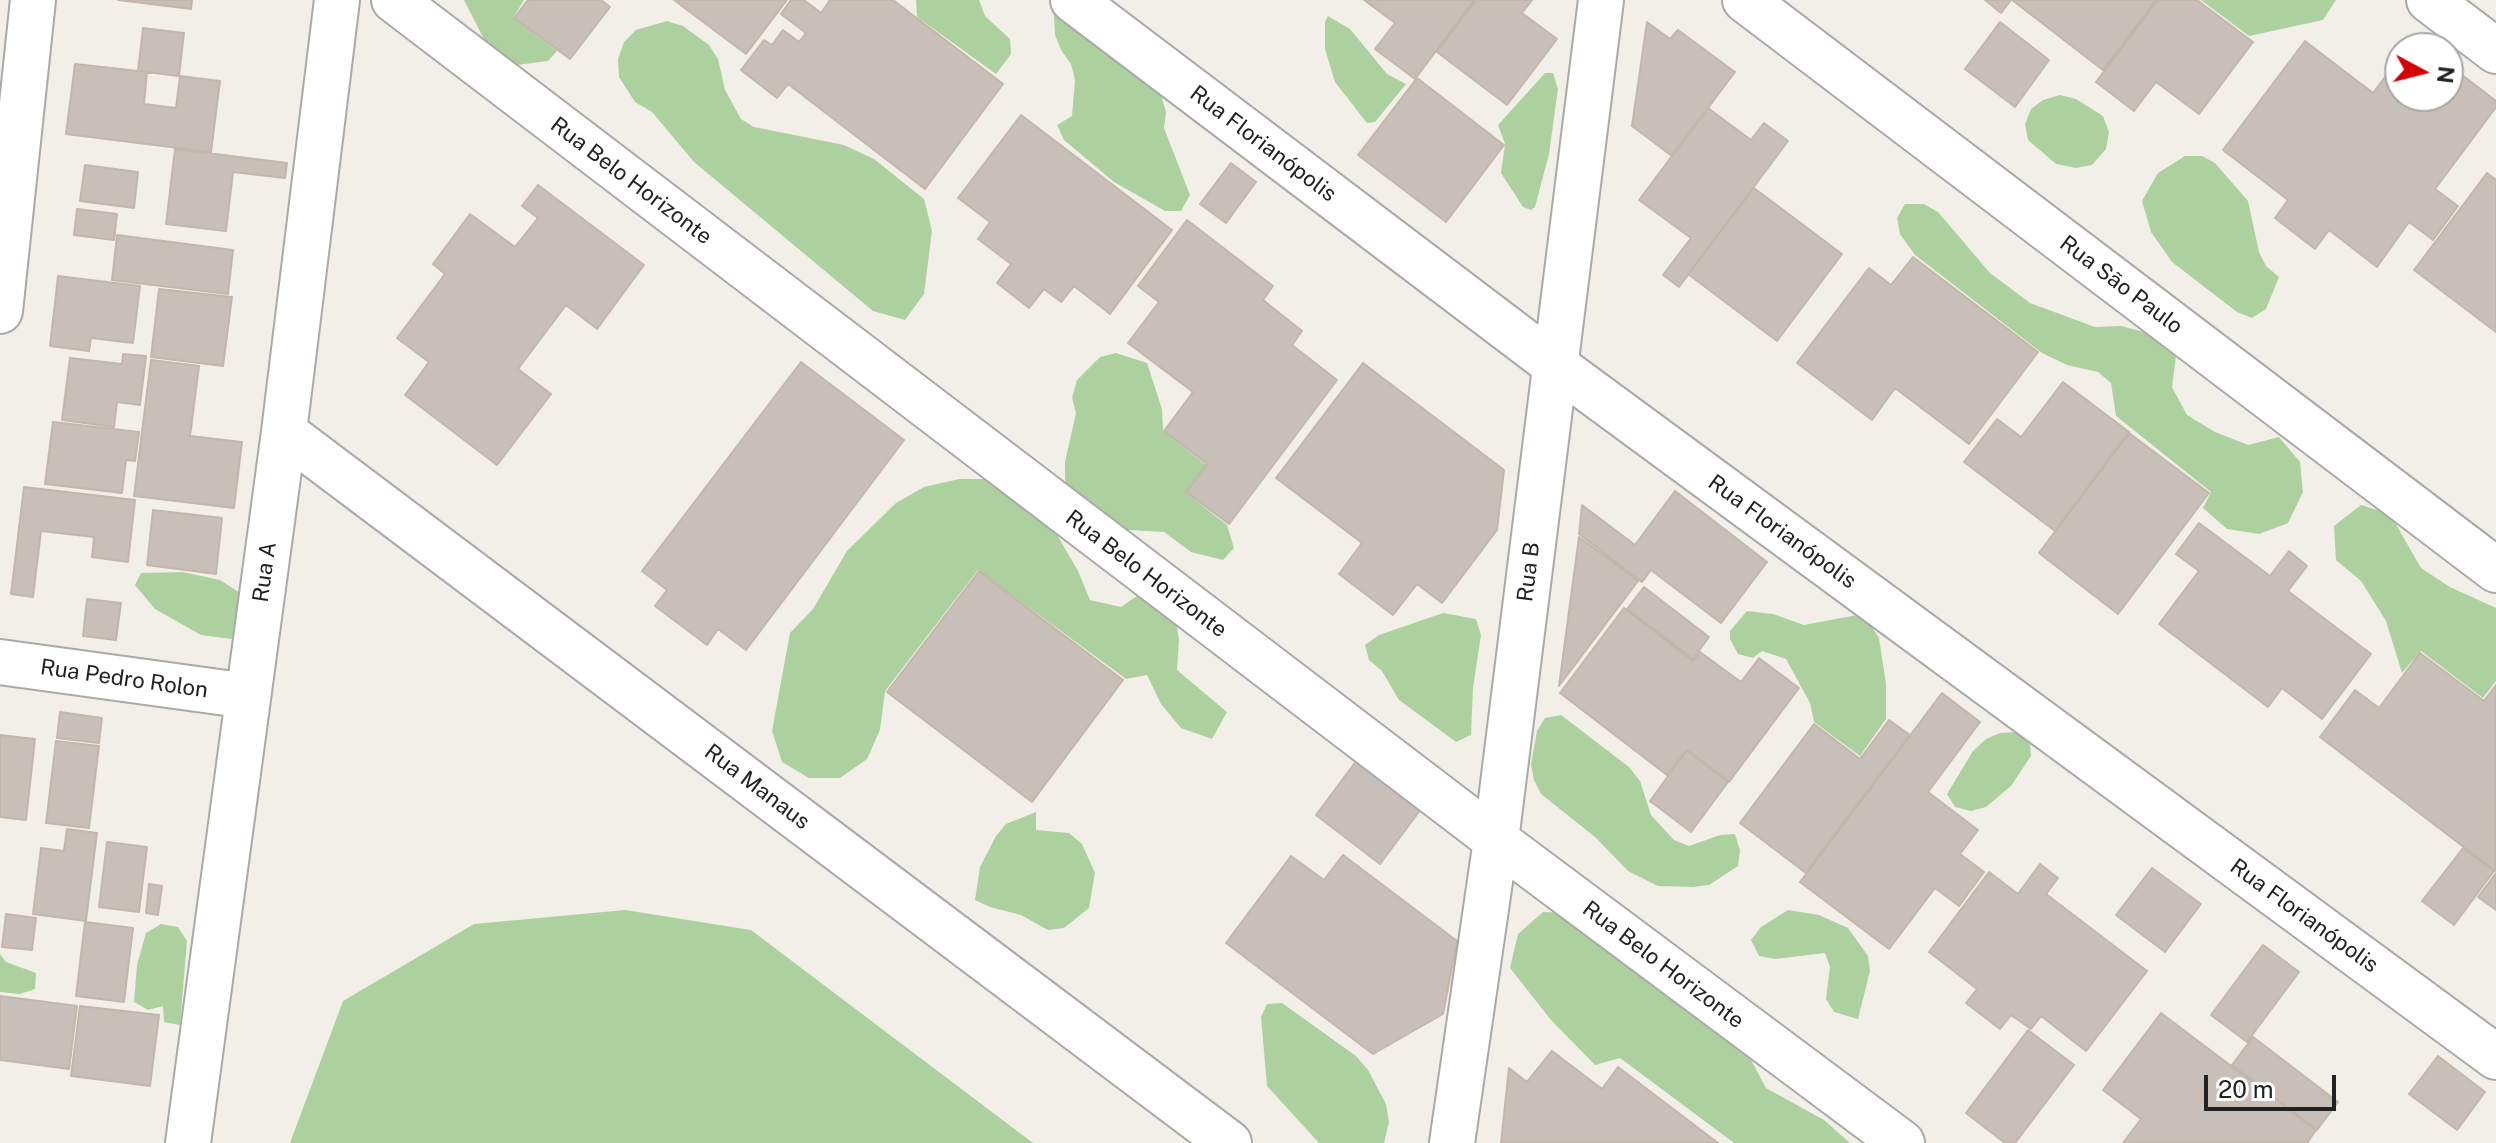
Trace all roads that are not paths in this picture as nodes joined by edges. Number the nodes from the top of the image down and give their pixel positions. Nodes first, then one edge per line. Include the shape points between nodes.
1 (33, 0) edge
2 (337, 0) edge
3 (394, 0) edge
4 (1073, 0) edge
5 (1601, 0) edge
6 (1745, 0) edge
7 (2429, 0) edge
8 (2496, 51) edge
9 (0, 311) edge
10 (1555, 365) junction
11 (284, 432) junction
12 (2496, 570) edge
13 (0, 662) edge
14 (248, 696) junction
15 (1496, 840) junction
16 (2496, 1057) edge
17 (188, 1143) edge
18 (1229, 1143) edge
19 (1452, 1143) edge
20 (1902, 1143) edge

1 - 9 street
2 - 11 street, Rua A
3 - 15 street, Rua Belo Horizonte
4 - 10 street, Rua Florianópolis
5 - 10 street, Rua B
6 - 12 street, Rua São Paulo
7 - 8 street
10 - 15 street, Rua B
10 - 16 street, Rua Florianópolis
11 - 14 street, Rua A
11 - 18 street, Rua Manaus
13 - 14 street, Rua Pedro Rolon
14 - 17 street, Rua A
15 - 19 street, Rua B
15 - 20 street, Rua Belo Horizonte

